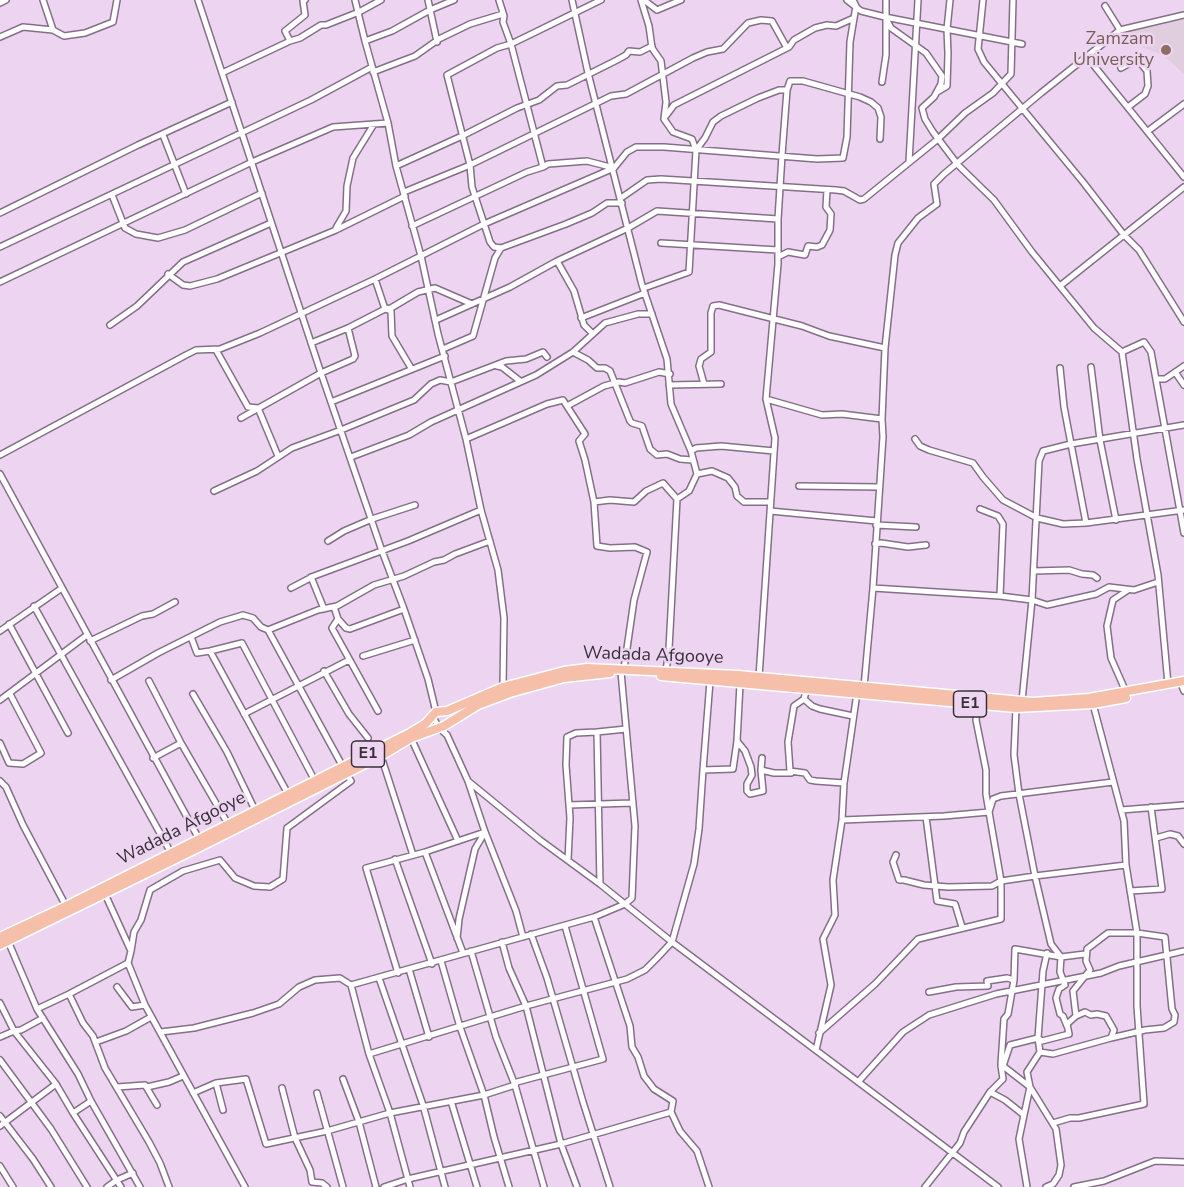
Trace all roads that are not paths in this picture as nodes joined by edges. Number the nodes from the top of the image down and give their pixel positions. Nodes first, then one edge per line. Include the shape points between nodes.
1 (6, 0) edge
2 (43, 0) edge
3 (117, 0) edge
4 (198, 0) edge
5 (305, 0) edge
6 (355, 0) edge
7 (381, 0) edge
8 (428, 0) edge
9 (454, 0) edge
10 (499, 0) edge
11 (572, 0) edge
12 (601, 0) edge
13 (643, 0) edge
14 (681, 0) edge
15 (847, 0) edge
16 (886, 0) edge
17 (918, 0) edge
18 (950, 0) edge
19 (983, 0) edge
20 (1013, 0) edge
21 (0, 3) edge
22 (854, 3) edge
23 (1105, 6) dead end
24 (430, 10) junction
25 (359, 12) junction
26 (575, 12) junction
27 (503, 14) junction
28 (1184, 15) edge
29 (885, 17) junction
30 (854, 18) junction
31 (917, 24) junction
32 (947, 29) junction
33 (53, 30) junction
34 (1120, 30) junction
35 (980, 36) junction
36 (0, 37) edge
37 (290, 41) junction
38 (365, 41) junction
39 (437, 42) junction
40 (1011, 42) junction
41 (511, 44) junction
42 (1022, 44) dead end
43 (916, 45) junction
44 (652, 46) junction
45 (787, 48) junction
46 (1087, 57) junction
47 (1121, 68) dead end
48 (372, 69) junction
49 (222, 73) junction
50 (588, 74) junction
51 (662, 75) junction
52 (882, 82) dead end
53 (1003, 83) junction
54 (787, 90) junction
55 (937, 92) junction
56 (848, 94) junction
57 (232, 102) junction
58 (527, 104) junction
59 (596, 104) junction
60 (1184, 104) edge
61 (1128, 106) junction
62 (1023, 108) junction
63 (663, 119) junction
64 (388, 123) junction
65 (374, 124) junction
66 (1148, 131) junction
67 (242, 132) junction
68 (535, 134) junction
69 (163, 135) junction
70 (462, 136) junction
71 (880, 139) dead end
72 (938, 139) junction
73 (696, 150) junction
74 (782, 155) junction
75 (252, 162) junction
76 (909, 162) junction
77 (175, 165) junction
78 (470, 165) junction
79 (958, 165) junction
80 (396, 166) junction
81 (543, 167) junction
82 (614, 168) junction
83 (1184, 177) edge
84 (695, 181) junction
85 (780, 187) junction
86 (1184, 187) edge
87 (827, 190) junction
88 (262, 193) junction
89 (186, 194) junction
90 (405, 194) junction
91 (112, 195) junction
92 (475, 196) junction
93 (622, 201) junction
94 (0, 213) edge
95 (693, 213) junction
96 (778, 219) junction
97 (271, 223) junction
98 (122, 224) junction
99 (484, 224) junction
100 (412, 226) junction
101 (628, 228) junction
102 (336, 230) junction
103 (1124, 234) junction
104 (661, 243) dead end
105 (690, 244) junction
106 (0, 247) edge
107 (501, 248) junction
108 (778, 250) junction
109 (281, 253) junction
110 (421, 256) junction
111 (778, 257) junction
112 (556, 261) junction
113 (168, 274) junction
114 (375, 279) junction
115 (0, 282) edge
116 (1060, 286) junction
117 (645, 290) junction
118 (428, 291) junction
119 (484, 298) junction
120 (472, 304) junction
121 (385, 309) junction
122 (300, 313) junction
123 (652, 314) junction
124 (581, 318) junction
125 (774, 319) junction
126 (436, 321) junction
127 (1184, 322) edge
128 (110, 325) dead end
129 (348, 328) junction
130 (593, 334) junction
131 (311, 343) junction
132 (885, 348) junction
133 (216, 350) junction
134 (444, 352) junction
135 (573, 352) junction
136 (1122, 352) junction
137 (547, 357) dead end
138 (497, 366) junction
139 (1184, 366) edge
140 (1091, 367) dead end
141 (411, 368) junction
142 (1060, 368) dead end
143 (1175, 372) junction
144 (321, 373) junction
145 (670, 374) junction
146 (1156, 379) junction
147 (520, 381) junction
148 (451, 382) junction
149 (615, 383) junction
150 (704, 384) junction
151 (721, 384) dead end
152 (669, 385) junction
153 (1184, 385) edge
154 (766, 399) junction
155 (331, 402) junction
156 (567, 406) junction
157 (258, 408) junction
158 (459, 411) junction
159 (241, 418) dead end
160 (882, 419) junction
161 (1184, 425) edge
162 (1165, 428) junction
163 (341, 430) junction
164 (1134, 434) junction
165 (466, 439) junction
166 (915, 440) dead end
167 (1100, 440) junction
168 (1071, 444) junction
169 (691, 451) junction
170 (774, 451) junction
171 (0, 455) edge
172 (278, 456) junction
173 (351, 458) junction
174 (695, 463) junction
175 (0, 474) edge
176 (697, 474) junction
177 (798, 486) dead end
178 (879, 487) junction
179 (213, 491) dead end
180 (677, 499) junction
181 (594, 502) junction
182 (770, 502) junction
183 (415, 505) dead end
184 (980, 509) dead end
185 (481, 510) junction
186 (770, 511) junction
187 (1181, 511) edge
188 (1149, 516) junction
189 (1037, 518) junction
190 (372, 519) junction
191 (1116, 520) junction
192 (877, 523) junction
193 (1086, 524) junction
194 (916, 527) dead end
195 (1184, 533) edge
196 (328, 541) dead end
197 (490, 541) junction
198 (875, 543) junction
199 (926, 545) dead end
200 (382, 551) junction
201 (1034, 571) junction
202 (311, 577) junction
203 (393, 578) junction
204 (1097, 578) dead end
205 (1158, 582) junction
206 (62, 588) junction
207 (291, 588) dead end
208 (873, 588) junction
209 (1129, 590) junction
210 (1000, 596) junction
211 (1032, 600) junction
212 (175, 602) dead end
213 (34, 606) junction
214 (334, 607) junction
215 (324, 609) junction
216 (404, 609) junction
217 (338, 619) junction
218 (9, 624) junction
219 (268, 630) junction
220 (0, 631) edge
221 (191, 637) junction
222 (89, 638) junction
223 (415, 639) junction
224 (210, 651) junction
225 (62, 655) junction
226 (363, 656) dead end
227 (349, 660) junction
228 (622, 670) junction
229 (324, 671) junction
230 (666, 671) junction
231 (36, 674) junction
232 (759, 677) junction
233 (111, 680) junction
234 (149, 681) dead end
235 (710, 681) junction
236 (740, 684) junction
237 (1168, 684) junction
238 (297, 685) junction
239 (1184, 686) edge
240 (503, 687) junction
241 (807, 688) junction
242 (861, 690) junction
243 (1126, 692) junction
244 (10, 694) junction
245 (193, 694) dead end
246 (804, 699) junction
247 (0, 700) edge
248 (271, 701) junction
249 (978, 704) junction
250 (1093, 704) junction
251 (1019, 705) junction
252 (378, 711) dead end
253 (447, 711) junction
254 (244, 714) junction
255 (435, 715) junction
256 (853, 716) junction
257 (450, 722) junction
258 (439, 728) junction
259 (626, 729) junction
260 (597, 732) junction
261 (68, 733) dead end
262 (447, 735) junction
263 (368, 738) dead end
264 (411, 738) junction
265 (737, 741) junction
266 (0, 742) edge
267 (181, 743) junction
268 (381, 756) junction
269 (153, 758) junction
270 (762, 758) dead end
271 (345, 770) junction
272 (703, 770) junction
273 (761, 770) junction
274 (791, 772) junction
275 (315, 780) junction
276 (0, 781) edge
277 (468, 781) junction
278 (1113, 782) junction
279 (844, 783) junction
280 (288, 794) junction
281 (1018, 794) junction
282 (632, 803) junction
283 (599, 804) junction
284 (569, 805) junction
285 (1184, 805) edge
286 (1152, 807) junction
287 (255, 810) junction
288 (1121, 810) junction
289 (989, 812) junction
290 (926, 817) junction
291 (842, 820) junction
292 (228, 824) junction
293 (484, 832) junction
294 (1156, 838) junction
295 (199, 839) junction
296 (458, 841) junction
297 (1184, 844) edge
298 (425, 852) junction
299 (171, 853) junction
300 (413, 855) junction
301 (896, 855) dead end
302 (395, 860) junction
303 (568, 860) junction
304 (1126, 865) junction
305 (1035, 876) junction
306 (1001, 881) junction
307 (600, 884) junction
308 (935, 886) junction
309 (1130, 891) junction
310 (105, 894) junction
311 (625, 904) junction
312 (66, 906) junction
313 (594, 917) junction
314 (565, 926) junction
315 (962, 927) junction
316 (1137, 933) junction
317 (531, 934) junction
318 (523, 937) junction
319 (457, 938) junction
320 (3, 941) edge
321 (502, 942) junction
322 (672, 942) junction
323 (131, 951) junction
324 (471, 951) junction
325 (1184, 951) edge
326 (463, 953) junction
327 (1047, 953) junction
328 (1085, 954) junction
329 (1168, 954) junction
330 (1060, 957) junction
331 (441, 961) junction
332 (128, 963) junction
333 (432, 963) junction
334 (1136, 963) junction
335 (410, 969) junction
336 (398, 973) junction
337 (1085, 977) junction
338 (379, 978) junction
339 (1014, 980) junction
340 (1063, 980) junction
341 (616, 982) junction
342 (351, 985) junction
343 (1042, 985) junction
344 (117, 987) dead end
345 (584, 990) junction
346 (1012, 990) junction
347 (929, 992) dead end
348 (69, 994) junction
349 (553, 999) junction
350 (0, 1003) edge
351 (145, 1005) junction
352 (526, 1006) junction
353 (37, 1010) junction
354 (1076, 1016) junction
355 (151, 1017) junction
356 (489, 1017) junction
357 (43, 1018) junction
358 (460, 1027) junction
359 (14, 1031) junction
360 (1138, 1031) junction
361 (161, 1032) junction
362 (819, 1033) junction
363 (1069, 1034) junction
364 (429, 1036) junction
365 (0, 1037) edge
366 (1038, 1038) junction
367 (1110, 1038) junction
368 (96, 1042) junction
369 (402, 1045) junction
370 (816, 1050) junction
371 (1040, 1052) junction
372 (369, 1054) junction
373 (0, 1060) edge
374 (1002, 1066) junction
375 (574, 1067) junction
376 (542, 1075) junction
377 (183, 1076) junction
378 (343, 1079) dead end
379 (858, 1082) junction
380 (216, 1083) junction
381 (56, 1084) junction
382 (515, 1085) junction
383 (117, 1087) junction
384 (147, 1087) junction
385 (1030, 1087) junction
386 (282, 1088) dead end
387 (990, 1092) junction
388 (193, 1093) junction
389 (317, 1093) dead end
390 (484, 1095) junction
391 (91, 1101) junction
392 (452, 1101) junction
393 (31, 1102) junction
394 (157, 1105) dead end
395 (423, 1105) junction
396 (223, 1110) dead end
397 (671, 1112) junction
398 (73, 1113) junction
399 (390, 1113) junction
400 (1024, 1115) junction
401 (0, 1116) edge
402 (359, 1122) junction
403 (1053, 1123) junction
404 (2, 1125) edge
405 (327, 1131) junction
406 (594, 1135) junction
407 (295, 1138) junction
408 (561, 1144) junction
409 (532, 1150) junction
410 (952, 1153) junction
411 (501, 1158) junction
412 (1184, 1162) edge
413 (470, 1165) junction
414 (0, 1166) edge
415 (441, 1172) junction
416 (133, 1173) junction
417 (408, 1179) junction
418 (117, 1180) junction
419 (1055, 1185) edge
420 (13, 1187) edge
421 (51, 1187) edge
422 (87, 1187) edge
423 (107, 1187) edge
424 (121, 1187) edge
425 (140, 1187) edge
426 (169, 1187) edge
427 (245, 1187) edge
428 (327, 1187) edge
429 (343, 1187) edge
430 (376, 1187) edge
431 (384, 1187) edge
432 (410, 1187) edge
433 (445, 1187) edge
434 (477, 1187) edge
435 (509, 1187) edge
436 (544, 1187) edge
437 (577, 1187) edge
438 (610, 1187) edge
439 (708, 1187) edge
440 (925, 1187) edge
441 (998, 1187) edge
442 (1027, 1187) edge
443 (1046, 1187) edge
444 (1074, 1187) edge

1 - 21 street
2 - 33 street
3 - 33 street via 116,18 110,24 64,36
4 - 49 street
5 - 37 street via 304,15 285,31
6 - 25 street
7 - 25 street
8 - 24 street
9 - 24 street
10 - 27 street
11 - 26 street
12 - 26 street
13 - 14 street via 657,10
13 - 44 street
15 - 22 street
16 - 29 street
17 - 31 street
18 - 32 street
19 - 35 street
20 - 40 street
22 - 29 street via 861,11
22 - 30 street
23 - 34 street
24 - 38 street
24 - 39 street
25 - 37 street
25 - 38 street
26 - 41 street
26 - 50 street
27 - 39 street via 470,24
27 - 41 street
28 - 34 street
29 - 31 street
29 - 43 street via 891,28
29 - 52 street
30 - 45 street via 836,26 815,28
30 - 56 street
31 - 32 street
31 - 43 street
32 - 35 street
32 - 55 street via 947,86
33 - 36 street via 22,27
34 - 46 street
35 - 40 street
35 - 53 street via 978,49 984,62
37 - 49 street
38 - 48 street
39 - 48 street via 415,56
40 - 42 street
40 - 53 street via 1011,74
41 - 58 street
41 - 70 street via 447,74
43 - 55 street via 940,72
43 - 76 street
44 - 50 street via 640,52 629,51
44 - 51 street via 661,60
45 - 51 street via 772,21 748,22 723,49 706,52
45 - 63 street via 674,105
46 - 61 street
46 - 62 street
47 - 61 street via 1137,59 1147,71 1145,94
48 - 64 street
48 - 67 street
49 - 57 street
50 - 58 street
50 - 59 street
51 - 59 street
51 - 63 street via 666,102
53 - 62 street
53 - 72 street
54 - 56 street via 790,81 802,81
54 - 73 street via 758,98 721,116
54 - 74 street
55 - 72 street via 922,111
56 - 71 street via 878,108
56 - 74 street via 843,158
57 - 67 street
57 - 69 street
58 - 68 street
58 - 70 street
59 - 68 street
59 - 82 street
60 - 66 street
61 - 66 street
62 - 79 street
62 - 103 street
63 - 73 street via 673,132 692,139
64 - 65 street
64 - 80 street
65 - 75 street via 333,127
65 - 102 street via 353,158 346,211
66 - 83 street
67 - 75 street
67 - 77 street
68 - 78 street
68 - 81 street
69 - 77 street
69 - 94 street
70 - 78 street
70 - 80 street
72 - 76 street
72 - 79 street
73 - 74 street
73 - 82 street via 640,145 627,152
73 - 84 street
74 - 85 street
75 - 88 street
75 - 89 street
76 - 87 street via 864,199 844,191
77 - 89 street
77 - 91 street
78 - 90 street
78 - 92 street
79 - 116 street via 994,201
79 - 132 street via 934,184 937,204 918,218 898,243
80 - 90 street
81 - 82 street via 588,161
81 - 92 street
82 - 93 street
82 - 99 street
84 - 85 street
84 - 93 street via 649,179
84 - 95 street
85 - 87 street
85 - 96 street
86 - 103 street
87 - 111 street via 830,230 822,244 808,246 805,255 788,252
88 - 97 street
88 - 98 street via 163,238 136,234
89 - 98 street
90 - 100 street
90 - 102 street
91 - 98 street
91 - 106 street
92 - 99 street
92 - 100 street
93 - 101 street
93 - 107 street via 607,203 592,213
95 - 96 street
95 - 101 street via 657,211
95 - 105 street
96 - 108 street
97 - 109 street
97 - 113 street via 183,262
98 - 115 street
99 - 107 street via 492,245
99 - 110 street
100 - 110 street
101 - 112 street
101 - 117 street
102 - 109 street
103 - 116 street
103 - 127 street via 1148,262
104 - 105 street
105 - 108 street
105 - 117 street via 689,272
107 - 119 street
108 - 111 street
109 - 113 street via 234,274 190,286
109 - 122 street
110 - 114 street
110 - 118 street
111 - 125 street
112 - 119 street
112 - 124 street via 574,291
113 - 128 street via 131,311
114 - 121 street
114 - 122 street
116 - 136 street via 1094,328
117 - 123 street
117 - 124 street
118 - 120 street via 435,288
118 - 121 street
118 - 126 street
119 - 120 street
119 - 134 street via 472,336
120 - 126 street
121 - 129 street
121 - 141 street via 391,311 392,336
122 - 131 street
122 - 133 street
123 - 130 street via 608,322
123 - 145 street
124 - 130 street
125 - 132 street
125 - 150 street via 712,306 711,352 701,359 699,366
125 - 154 street
126 - 134 street
129 - 131 street
129 - 144 street via 355,352 353,359
130 - 135 street
131 - 144 street
132 - 160 street
133 - 157 street via 249,407
133 - 171 street via 196,350
134 - 141 street
134 - 148 street
135 - 147 street
135 - 149 street via 597,368 608,370
136 - 146 street via 1144,342 1151,352
136 - 164 street
137 - 138 street via 543,352
138 - 147 street
138 - 148 street
139 - 143 street
140 - 167 street
141 - 155 street
142 - 168 street
143 - 146 street
143 - 153 street
144 - 155 street
144 - 157 street
145 - 149 street via 659,372
145 - 152 street
146 - 162 street
147 - 158 street
148 - 158 street
148 - 163 street via 440,380 414,400
149 - 156 street
149 - 174 street via 630,421 642,426 652,451 692,459
150 - 151 street
150 - 152 street
152 - 169 street via 674,415
154 - 160 street via 822,415
154 - 170 street
155 - 163 street
156 - 165 street via 563,400 547,404
156 - 181 street via 585,434 579,441
157 - 159 street
157 - 172 street
158 - 165 street
158 - 173 street
160 - 178 street
161 - 162 street
162 - 164 street
162 - 187 street
163 - 172 street
163 - 173 street
164 - 167 street
164 - 188 street
165 - 185 street
166 - 189 street via 929,450 973,463 1003,500
167 - 168 street
167 - 191 street
168 - 189 street via 1043,451 1039,460
168 - 193 street
169 - 170 street via 721,447
169 - 174 street
170 - 182 street
172 - 179 street
173 - 190 street
174 - 176 street
175 - 206 street
176 - 180 street via 689,491
176 - 182 street via 712,471 728,478 744,502
177 - 178 street
178 - 192 street
180 - 181 street via 663,483 634,502
180 - 230 street
181 - 228 street via 597,546 635,547 647,552
182 - 186 street
183 - 190 street
184 - 210 street via 998,516 1003,524
185 - 197 street
185 - 200 street
186 - 192 street
186 - 232 street
187 - 188 street
187 - 195 street
188 - 191 street
188 - 205 street
189 - 193 street
189 - 201 street
190 - 196 street
190 - 200 street
191 - 193 street
192 - 194 street
192 - 198 street
197 - 203 street
197 - 240 street via 502,592
198 - 199 street
198 - 208 street
200 - 202 street
200 - 203 street
201 - 204 street via 1069,570
201 - 211 street
202 - 207 street
202 - 215 street
203 - 214 street
203 - 216 street
205 - 209 street
205 - 237 street
206 - 213 street
206 - 222 street
208 - 210 street
208 - 242 street
209 - 211 street via 1109,587 1096,594 1047,605
209 - 243 street via 1113,600 1107,626 1111,658
210 - 211 street
211 - 251 street
212 - 222 street
213 - 218 street
213 - 225 street
214 - 215 street
214 - 217 street
215 - 219 street
216 - 217 street via 350,628
216 - 223 street
217 - 227 street via 332,628
218 - 220 street
218 - 231 street
219 - 221 street via 243,615
219 - 238 street
221 - 224 street via 197,653
221 - 233 street
222 - 225 street
222 - 233 street
223 - 226 street
223 - 255 street
224 - 248 street via 242,643
224 - 254 street
225 - 231 street
225 - 299 street
227 - 229 street
227 - 252 street
228 - 230 highway, Wadada Afgooye / E1
228 - 235 highway, Wadada Afgooye / E1
228 - 240 highway, Wadada Afgooye / E1 via 587,668
228 - 257 highway, Wadada Afgooye / E1 via 564,678 510,693 478,705
228 - 259 street
229 - 238 street
229 - 263 street
230 - 232 highway, Wadada Afgooye / E1
231 - 244 street
231 - 261 street
232 - 242 highway, Wadada Afgooye / E1
233 - 269 street
234 - 267 street
235 - 236 highway, Wadada Afgooye / E1
235 - 272 street
236 - 241 highway, Wadada Afgooye / E1
236 - 265 street
237 - 239 highway, Wadada Afgooye / E1
237 - 243 highway, Wadada Afgooye / E1
238 - 248 street
238 - 271 street
239 - 250 highway, Wadada Afgooye / E1
240 - 253 highway, Wadada Afgooye / E1
241 - 242 highway, Wadada Afgooye / E1
241 - 246 street
242 - 249 highway, Wadada Afgooye / E1
242 - 251 highway, Wadada Afgooye / E1
242 - 256 street
243 - 251 highway, Wadada Afgooye / E1
244 - 247 street
244 - 266 street via 41,753 23,764 9,764
245 - 287 street
246 - 256 street via 820,709
246 - 274 street via 794,706 789,731
248 - 254 street
248 - 275 street
249 - 251 highway, Wadada Afgooye / E1
249 - 289 street via 976,720
250 - 251 highway, Wadada Afgooye / E1
250 - 278 street
251 - 281 street via 1014,754
253 - 255 highway, Wadada Afgooye / E1
253 - 257 street
254 - 280 street
255 - 258 street
255 - 271 highway, Wadada Afgooye / E1
256 - 279 street
257 - 258 highway, Wadada Afgooye / E1
257 - 262 street
258 - 262 street
258 - 264 highway, Wadada Afgooye / E1
259 - 260 street
259 - 282 street
260 - 283 street
260 - 284 street via 567,736
262 - 277 street
264 - 268 highway, Wadada Afgooye / E1
264 - 296 street
265 - 272 street via 733,769
265 - 273 street via 751,767 747,784 750,794 762,791
267 - 269 street
267 - 292 street
268 - 271 highway, Wadada Afgooye / E1
268 - 300 street
269 - 295 street
270 - 273 street
271 - 275 highway, Wadada Afgooye / E1
271 - 310 highway, Wadada Afgooye / E1
271 - 323 street via 351,782 287,828 283,879 270,887 254,886 235,878 220,860 183,871 150,890
272 - 322 street via 694,864
273 - 274 street
274 - 279 street via 805,773 816,782
275 - 280 highway, Wadada Afgooye / E1
276 - 312 street
277 - 293 street
277 - 303 street
278 - 281 street
278 - 288 street
279 - 291 street
280 - 287 highway, Wadada Afgooye / E1
281 - 289 street via 993,799
281 - 305 street
282 - 283 street
282 - 311 street via 632,898
283 - 284 street
283 - 307 street
284 - 303 street
285 - 286 street
286 - 288 street
286 - 294 street
287 - 292 highway, Wadada Afgooye / E1
288 - 304 street
289 - 290 street
289 - 306 street
290 - 291 street
290 - 308 street
291 - 362 street via 833,880 835,915 823,939 831,985
292 - 295 highway, Wadada Afgooye / E1
293 - 296 street
293 - 318 street
293 - 319 street via 475,849
294 - 297 street via 1170,834 1178,836
294 - 309 street via 1162,889
295 - 299 highway, Wadada Afgooye / E1
296 - 298 street
298 - 300 street
298 - 319 street
299 - 312 highway, Wadada Afgooye / E1
300 - 302 street
301 - 308 street via 893,862 901,882 904,879
302 - 333 street
302 - 336 street via 366,868
303 - 307 street
304 - 305 street
304 - 309 street
305 - 306 street
305 - 330 street via 1051,944
306 - 308 street via 992,886
306 - 315 street via 1001,919
307 - 311 street
308 - 315 street via 937,901 954,904
309 - 316 street
310 - 320 highway, Wadada Afgooye / E1
310 - 323 street
311 - 313 street
311 - 322 street
312 - 320 highway, Wadada Afgooye / E1
313 - 314 street
313 - 341 street
314 - 317 street
314 - 345 street
315 - 362 street via 918,939 875,984
316 - 328 street via 1108,933
316 - 329 street via 1165,937
316 - 334 street
317 - 318 street
317 - 349 street
318 - 321 street
319 - 326 street
320 - 353 street
321 - 324 street
321 - 352 street
322 - 341 street via 645,970
322 - 370 street
323 - 332 street
324 - 326 street
324 - 356 street
325 - 329 street
326 - 331 street
327 - 330 street
327 - 339 street via 1015,949
327 - 343 street
328 - 330 street
328 - 337 street via 1090,970
329 - 334 street
329 - 360 street via 1174,1022 1164,1028
330 - 340 street
331 - 333 street
331 - 358 street
332 - 348 street
332 - 351 street
333 - 335 street
334 - 337 street
334 - 360 street
335 - 336 street
335 - 364 street
336 - 338 street
337 - 340 street
337 - 354 street via 1073,991
338 - 342 street
338 - 369 street
339 - 346 street
339 - 347 street
340 - 343 street
340 - 363 street via 1065,985 1056,998
341 - 345 street
341 - 397 street via 630,1026 632,1047 644,1077 673,1101
342 - 361 street via 340,978 315,980 299,987 279,1004 253,1013
342 - 372 street
343 - 346 street
343 - 366 street
344 - 351 street via 132,1007
345 - 349 street
345 - 375 street via 603,1059
346 - 374 street via 1004,1019
346 - 379 street via 929,1015 903,1032
348 - 353 street
348 - 368 street
349 - 352 street
349 - 375 street
350 - 359 street
351 - 355 street
352 - 356 street
352 - 376 street
353 - 357 street
354 - 363 street via 1067,1024
354 - 367 street via 1084,1012 1106,1016 1114,1030
355 - 361 street
355 - 368 street
356 - 358 street
356 - 382 street
357 - 359 street
357 - 391 street
358 - 364 street
358 - 390 street
359 - 365 street
359 - 381 street
360 - 367 street
360 - 403 street via 1144,1104
361 - 377 street
362 - 370 street
363 - 366 street via 1042,1041
364 - 369 street
366 - 371 street
366 - 374 street via 1010,1045
367 - 371 street via 1053,1054
368 - 383 street
369 - 372 street
369 - 395 street
370 - 379 street
371 - 385 street via 1027,1072
372 - 399 street
373 - 393 street
374 - 385 street
374 - 387 street via 1003,1079
375 - 376 street
375 - 406 street
376 - 382 street
376 - 408 street
377 - 384 street
377 - 388 street
378 - 402 street
379 - 410 street
380 - 388 street
380 - 396 street
380 - 407 street via 246,1079 266,1144
381 - 393 street
381 - 398 street
382 - 390 street
382 - 409 street
383 - 384 street
383 - 426 street via 160,1163
384 - 394 street
385 - 400 street
385 - 403 street
386 - 407 street
387 - 400 street
387 - 410 street
388 - 427 street
389 - 405 street
390 - 392 street
390 - 411 street
391 - 398 street
391 - 416 street
392 - 395 street
392 - 413 street
393 - 404 street
393 - 422 street
395 - 399 street
395 - 415 street
397 - 406 street
397 - 439 street via 680,1131 697,1151
398 - 418 street
399 - 402 street
399 - 417 street
400 - 442 street via 1019,1139
401 - 404 street
402 - 405 street
402 - 430 street
403 - 419 street via 1061,1165
404 - 421 street via 33,1159
405 - 407 street
405 - 429 street
406 - 408 street
406 - 438 street
407 - 428 street via 312,1182
408 - 409 street
408 - 437 street
409 - 411 street
409 - 436 street
410 - 440 street
410 - 441 street
411 - 413 street
411 - 435 street
412 - 444 street via 1155,1161 1104,1181
413 - 415 street
413 - 434 street
414 - 420 street
415 - 417 street
415 - 433 street
416 - 418 street
416 - 425 street
417 - 431 street
417 - 432 street
418 - 423 street
418 - 424 street
419 - 443 street

